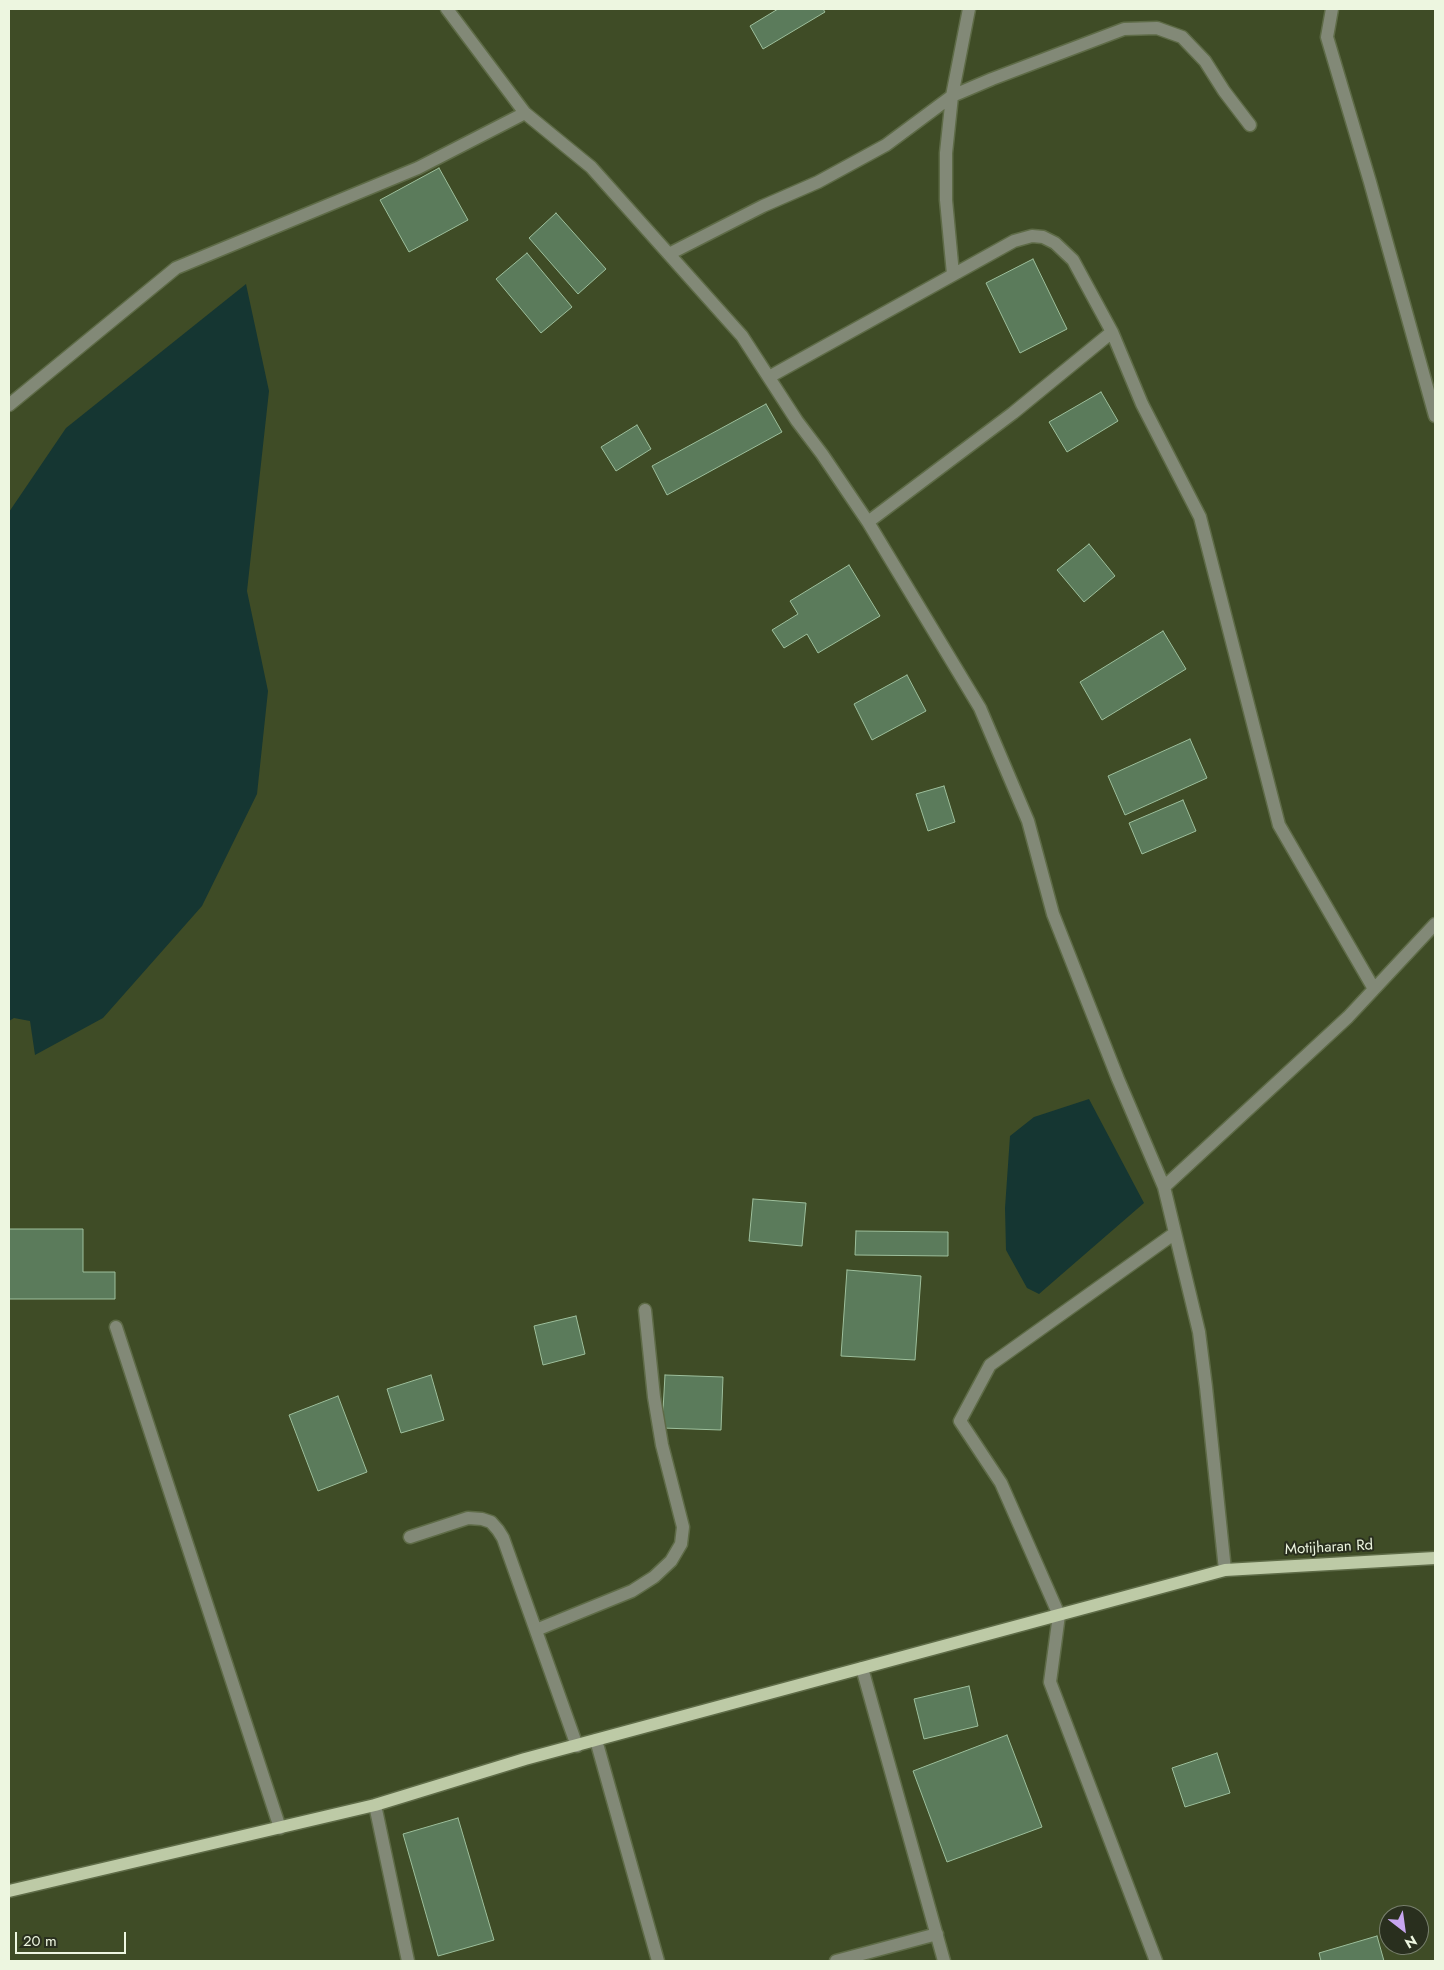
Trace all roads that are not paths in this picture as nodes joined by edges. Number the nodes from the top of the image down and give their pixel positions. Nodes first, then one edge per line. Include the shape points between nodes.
1 (447, 9) edge
2 (969, 9) edge
3 (1332, 9) edge
4 (952, 96) junction
5 (525, 113) junction
6 (1250, 124) dead end
7 (669, 254) junction
8 (953, 274) junction
9 (1112, 332) junction
10 (769, 377) junction
11 (9, 405) edge
12 (1435, 416) edge
13 (868, 522) junction
14 (1435, 924) edge
15 (1374, 989) junction
16 (1164, 1187) junction
17 (1175, 1233) junction
18 (645, 1310) dead end
19 (116, 1328) dead end
20 (410, 1537) dead end
21 (1435, 1558) edge
22 (1225, 1570) junction
23 (1059, 1615) junction
24 (536, 1630) junction
25 (862, 1668) junction
26 (596, 1740) junction
27 (577, 1746) junction
28 (375, 1805) junction
29 (280, 1828) junction
30 (9, 1891) edge
31 (937, 1934) junction
32 (408, 1961) edge
33 (658, 1961) edge
34 (836, 1961) edge
35 (944, 1961) edge
36 (1156, 1961) edge

1 - 5 street
2 - 4 street
3 - 12 street via 1328,37
4 - 6 street via 1124,29 1157,28 1182,37 1205,61
4 - 7 street via 886,145 818,182
4 - 8 street via 946,153 946,200
5 - 7 street via 591,167
5 - 11 street via 418,168 176,268
7 - 10 street via 742,336
8 - 9 street via 1014,241 1043,237 1055,243 1073,260
8 - 10 street
9 - 13 street via 1013,413
9 - 15 street via 1142,404 1200,517 1279,825
10 - 13 street
13 - 16 street via 980,708 1028,821 1053,914
14 - 15 street
15 - 16 street via 1348,1017
16 - 17 street
17 - 22 street via 1199,1332
17 - 23 street via 990,1364 960,1421 1001,1483
18 - 24 street via 662,1445 683,1527 681,1544 671,1561 632,1591
19 - 29 street
20 - 24 street via 468,1518 491,1522 503,1538
21 - 22 main road, Motijharan Rd
22 - 23 main road, Motijharan Rd
23 - 25 main road, Motijharan Rd
23 - 36 street via 1050,1682
24 - 27 street
25 - 26 main road, Motijharan Rd
25 - 31 street
26 - 27 main road, Motijharan Rd
26 - 33 street
27 - 28 main road, Motijharan Rd
28 - 29 main road, Motijharan Rd
28 - 32 street
29 - 30 main road, Motijharan Rd
31 - 34 street
31 - 35 street

